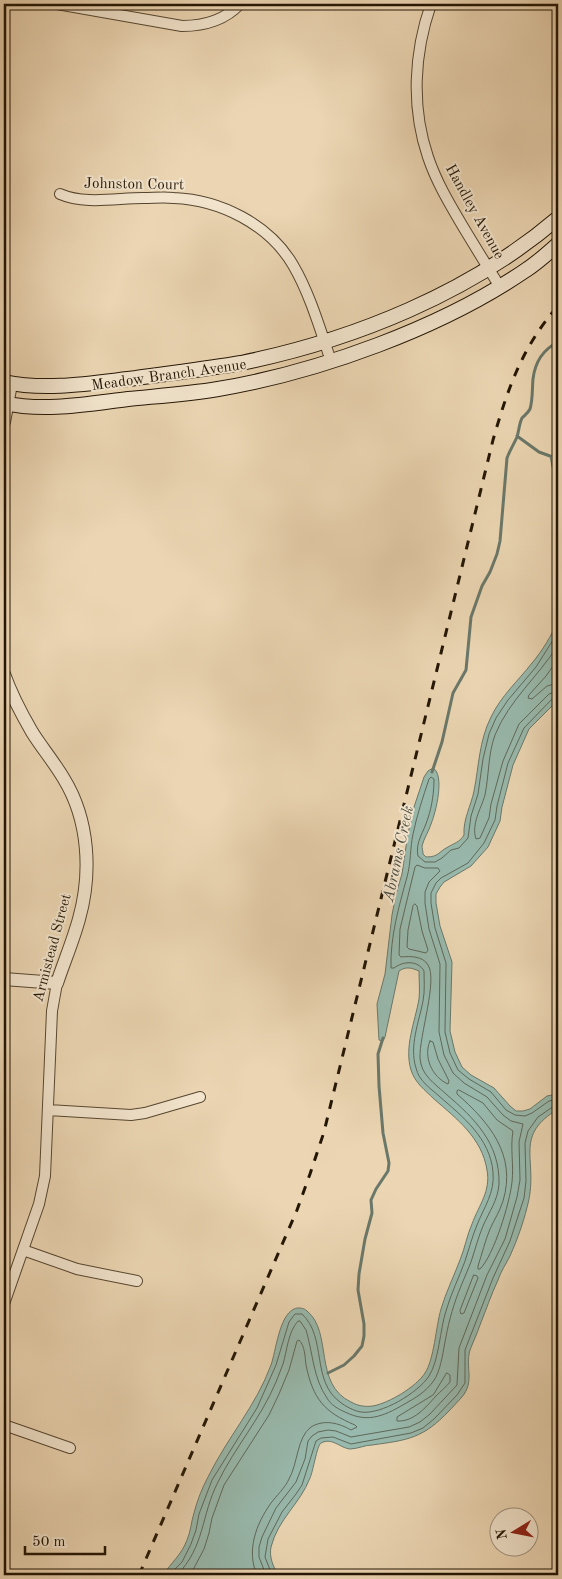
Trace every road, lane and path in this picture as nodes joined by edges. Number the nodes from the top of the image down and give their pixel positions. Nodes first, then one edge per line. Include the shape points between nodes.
1 (57, 4) edge
2 (240, 4) edge
3 (431, 4) edge
4 (60, 194) dead end
5 (558, 218) edge
6 (558, 244) edge
7 (488, 269) junction
8 (500, 287) junction
9 (324, 341) junction
10 (332, 361) junction
11 (7, 383) edge
12 (5, 404) edge
13 (4, 422) edge
14 (4, 674) edge
15 (4, 979) edge
16 (57, 983) junction
17 (200, 1097) dead end
18 (48, 1110) junction
19 (23, 1250) junction
20 (137, 1281) dead end
21 (4, 1304) edge
22 (4, 1425) edge
23 (70, 1448) dead end

1 - 2 street via 182,26 212,22
3 - 7 street, Handley Avenue via 424,24 417,71 422,135 437,179
4 - 9 street, Johnston Court via 82,200 189,200 214,205 252,223 292,263
5 - 7 main road, Meadow Branch Avenue
6 - 8 main road, Meadow Branch Avenue
7 - 8 street, Handley Avenue
7 - 9 main road, Meadow Branch Avenue via 404,312
8 - 10 main road, Meadow Branch Avenue via 423,326
9 - 10 street, Johnston Court
9 - 11 main road, Meadow Branch Avenue via 201,370 72,385
10 - 12 main road, Meadow Branch Avenue via 258,380 192,392 49,407
11 - 12 street
12 - 13 street
14 - 16 street, Armistead Street via 20,711 65,781 76,807 86,848 84,900
15 - 16 street
16 - 18 street, Armistead Street via 52,1011
17 - 18 street via 131,1115
18 - 19 street, Armistead Street via 43,1189
19 - 20 street via 77,1269
19 - 21 street, Armistead Street
22 - 23 street

